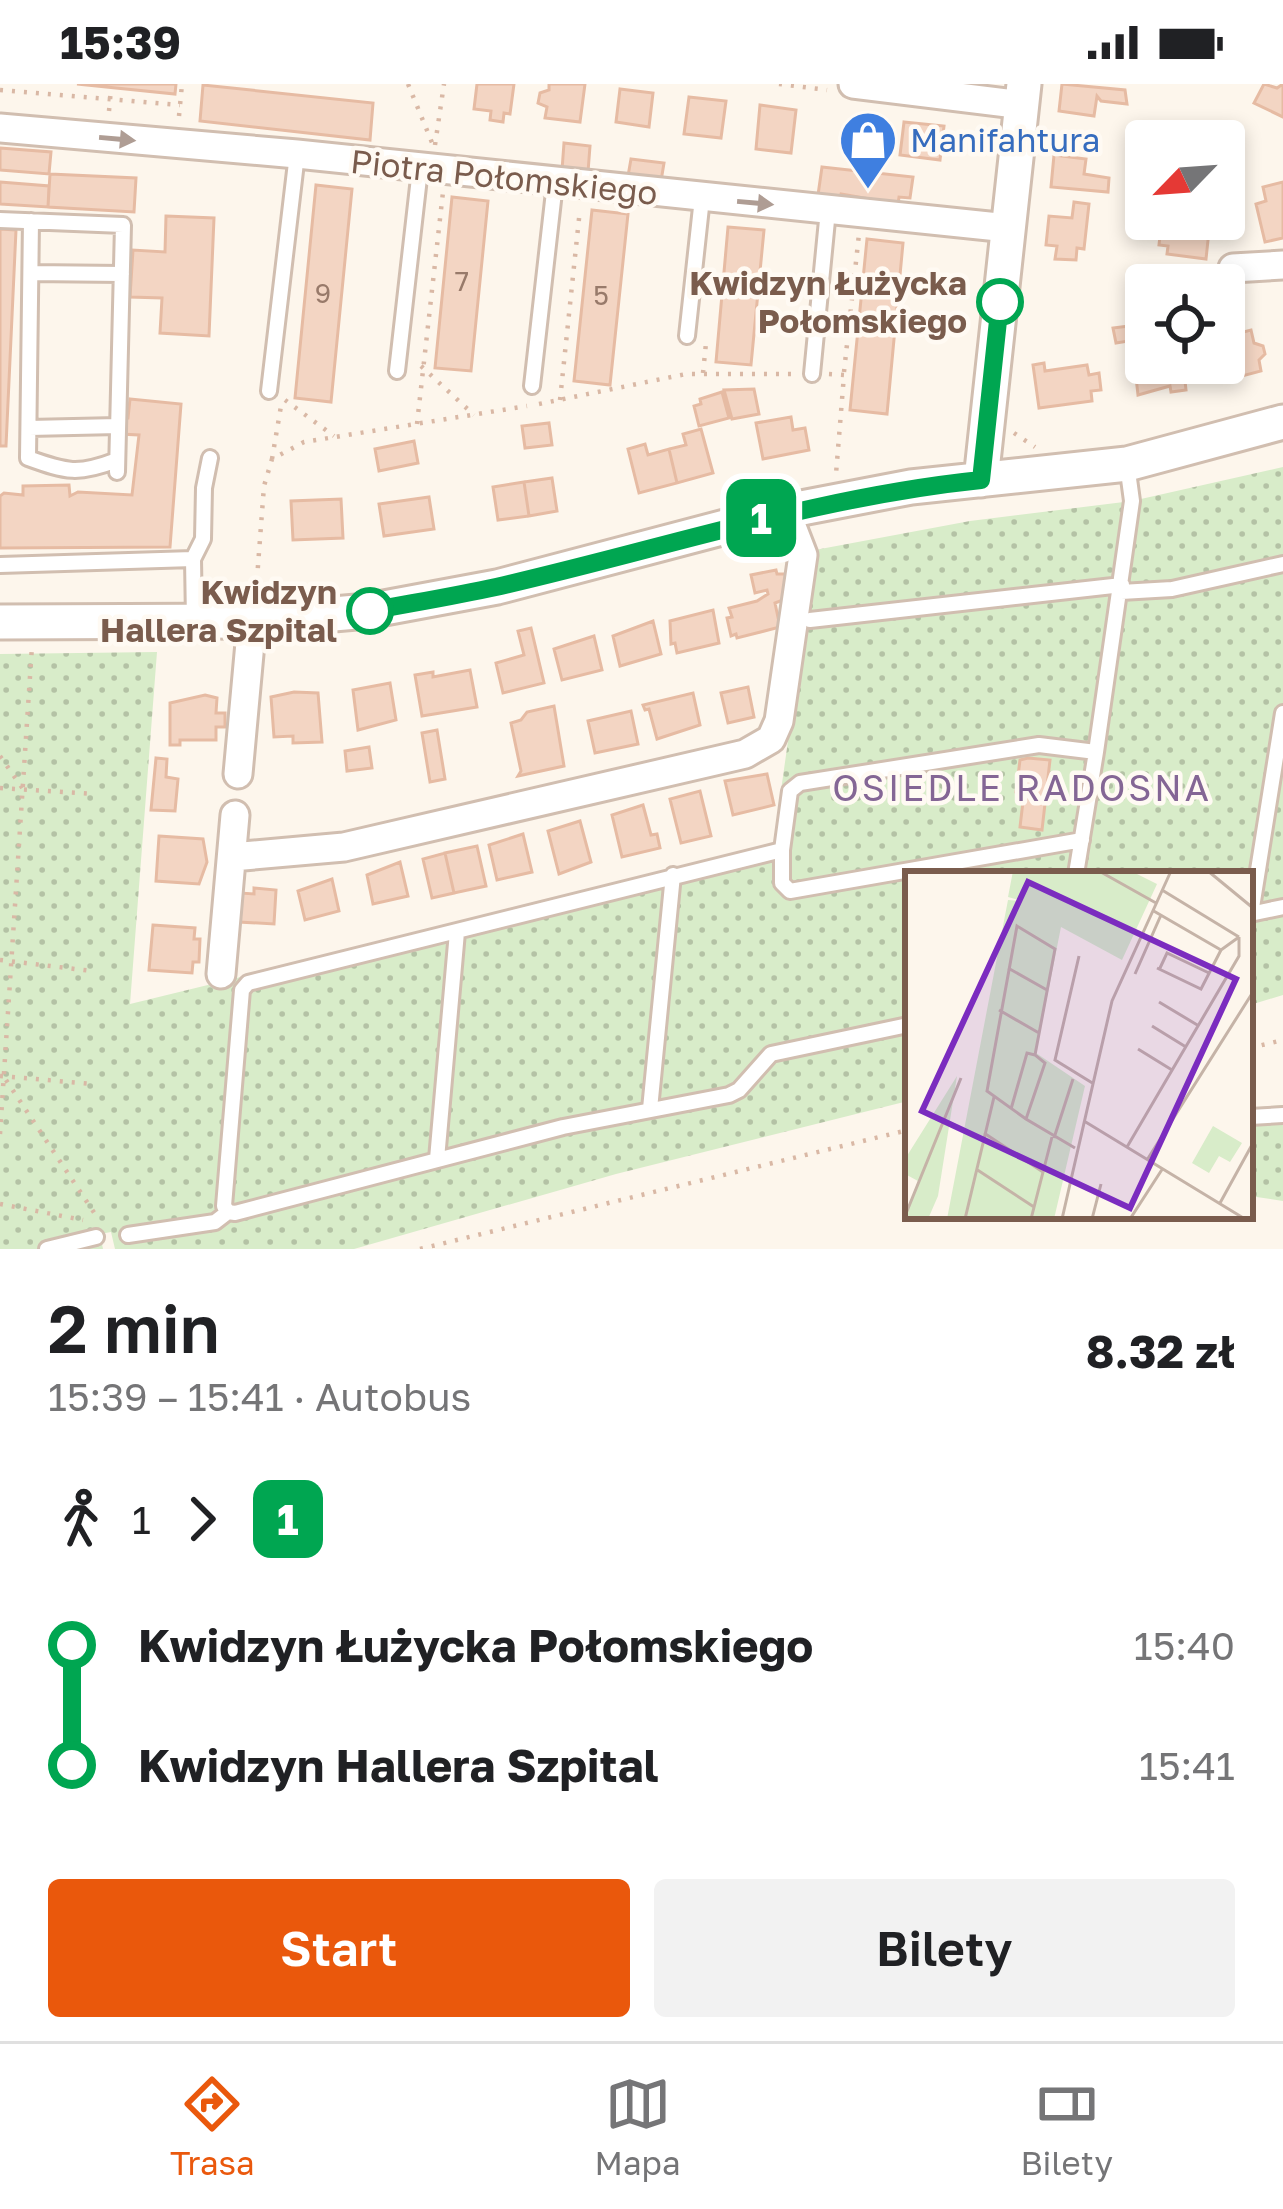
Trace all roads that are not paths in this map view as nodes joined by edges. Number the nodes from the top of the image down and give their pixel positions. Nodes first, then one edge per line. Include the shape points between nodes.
1 (853, 84) edge
2 (1024, 95) edge
3 (0, 128) edge
4 (298, 154) junction
5 (419, 174) junction
6 (555, 184) junction
7 (702, 198) junction
8 (827, 216) junction
9 (0, 220) edge
10 (31, 221) junction
11 (1008, 228) junction
12 (1283, 265) edge
13 (1245, 267) edge
14 (31, 274) junction
15 (122, 274) junction
16 (687, 336) dead end
17 (397, 371) dead end
18 (812, 374) road end
19 (532, 386) dead end
20 (278, 394) road end
21 (1283, 422) edge
22 (118, 426) junction
23 (29, 428) junction
24 (210, 458) dead end
25 (1127, 464) junction
26 (981, 480) junction
27 (786, 511) junction
28 (194, 559) junction
29 (1283, 564) edge
30 (0, 565) edge
31 (1122, 588) junction
32 (810, 620) dead end
33 (194, 621) junction
34 (243, 621) junction
35 (17, 622) edge
36 (1283, 713) edge
37 (1096, 752) junction
38 (238, 774) dead end
39 (235, 815) dead end
40 (1082, 840) junction
41 (782, 850) junction
42 (232, 857) junction
43 (1077, 871) edge
44 (673, 875) junction
45 (1253, 896) edge
46 (1283, 908) edge
47 (1253, 913) edge
48 (458, 932) junction
49 (221, 974) dead end
50 (905, 1026) edge
51 (650, 1109) junction
52 (1283, 1115) edge
53 (1253, 1117) edge
54 (437, 1159) junction
55 (228, 1212) junction
56 (128, 1235) dead end
57 (96, 1237) dead end
58 (46, 1249) edge

1 - 2 street
2 - 11 street
3 -> 4 street, Piotra Połomskiego
4 - 5 street, Piotra Połomskiego
4 - 20 lane
5 - 6 street, Piotra Połomskiego
5 - 17 lane
6 - 7 street, Piotra Połomskiego
6 - 19 lane
7 -> 8 street, Piotra Połomskiego
7 - 16 lane
8 - 11 street, Piotra Połomskiego
8 - 18 lane
9 - 10 lane
10 - 14 lane
10 - 15 lane via 123,225
11 - 26 street
12 - 13 street
14 - 15 lane
14 - 23 lane
15 - 22 lane
21 - 25 street
22 - 23 lane
22 - 23 lane via 117,466 84,472 28,458
24 - 28 lane
25 - 26 street
25 - 31 lane via 1132,501
26 - 27 street
27 - 34 street via 497,586 368,611
27 - 42 street via 803,555 779,721 763,746 344,848
28 - 30 lane
28 - 33 lane
29 - 31 lane via 1172,589
31 - 32 lane
31 - 37 lane
33 - 34 street
33 - 35 street
34 - 38 street
36 - 45 lane
37 - 40 lane
37 - 41 lane via 1039,745 800,784 790,790
39 - 42 street
40 - 41 lane via 790,891 782,883
40 - 43 lane
41 - 44 lane
42 - 49 street
44 - 48 lane
44 - 51 lane
46 - 47 lane
48 - 54 lane
48 - 55 lane via 242,990
50 - 51 lane via 771,1054 729,1095
51 - 54 lane
52 - 53 lane
54 - 55 lane
55 - 56 lane via 215,1222
57 - 58 lane

